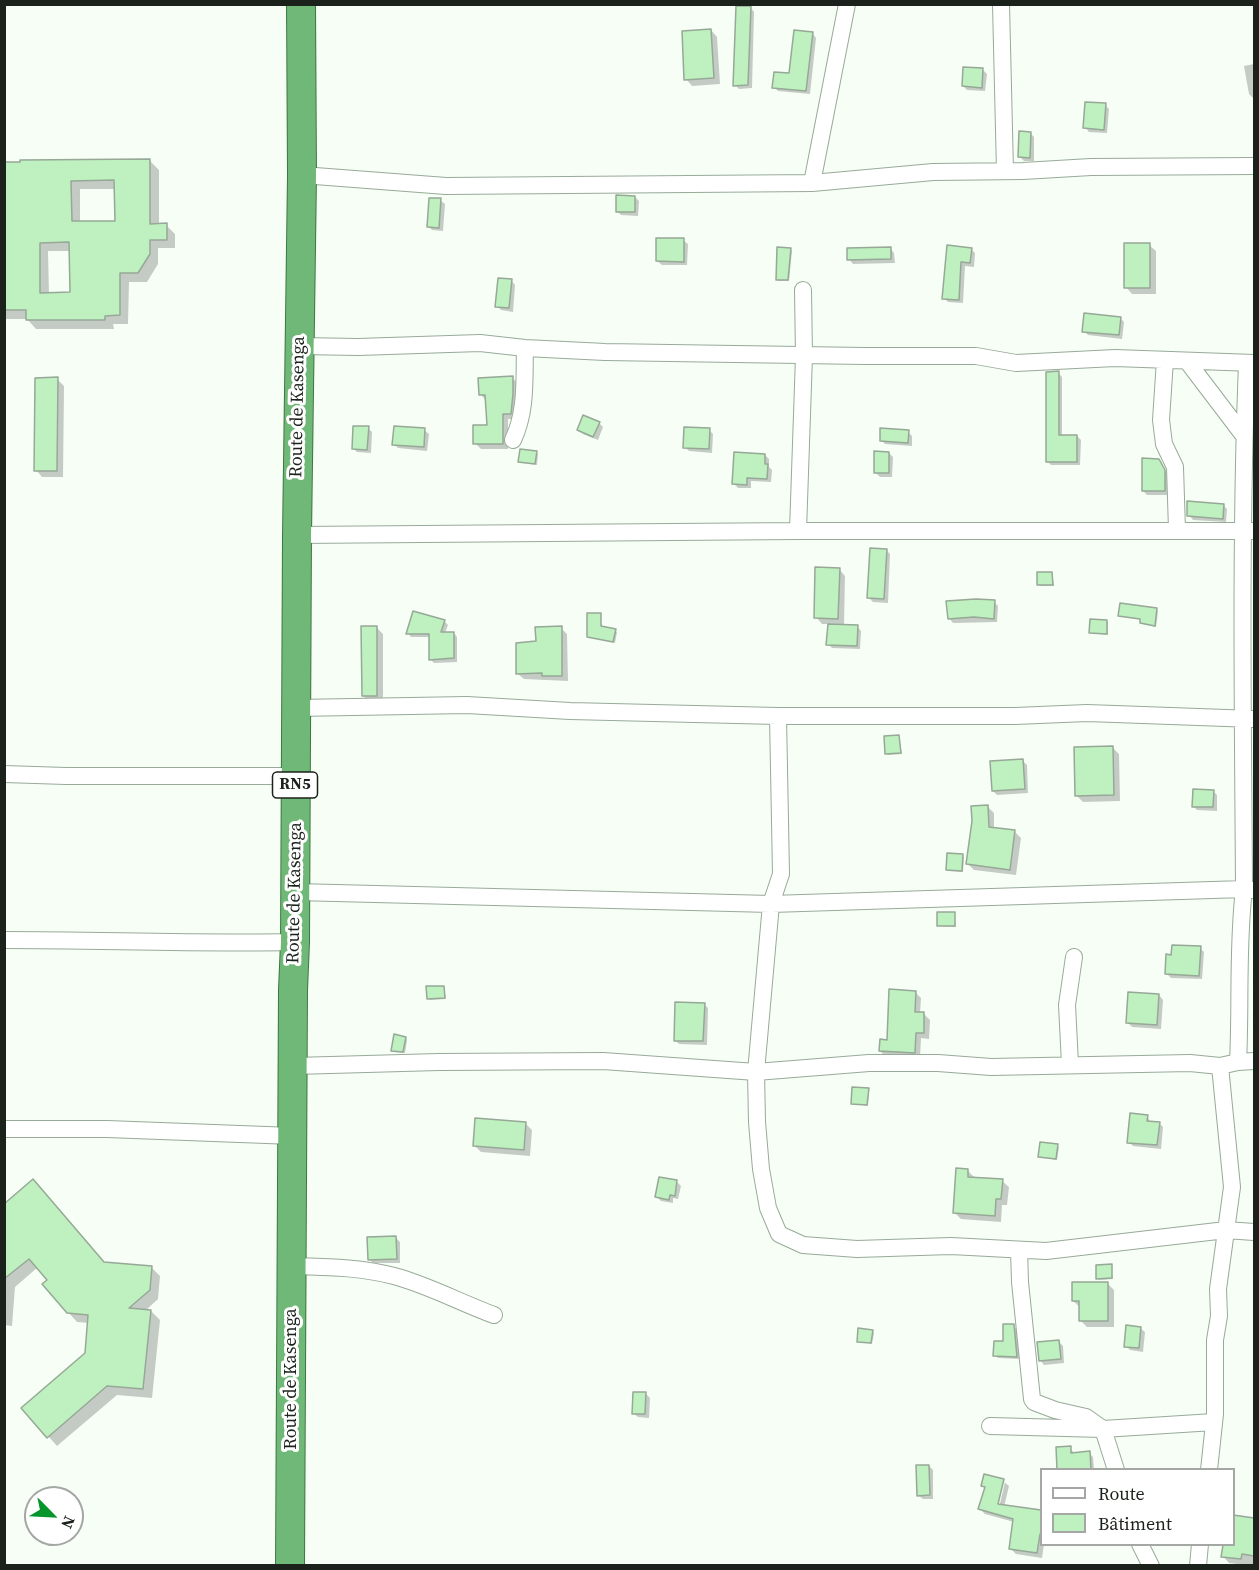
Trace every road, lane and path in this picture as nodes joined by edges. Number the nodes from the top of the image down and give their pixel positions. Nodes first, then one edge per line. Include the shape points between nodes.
1 (301, 4) edge
2 (847, 4) edge
3 (1001, 4) edge
4 (1254, 166) edge
5 (1005, 171) junction
6 (302, 175) junction
7 (812, 183) junction
8 (803, 290) dead end
9 (300, 346) junction
10 (525, 348) junction
11 (804, 356) junction
12 (1165, 360) junction
13 (1187, 361) junction
14 (1251, 363) edge
15 (1244, 436) junction
16 (513, 440) dead end
17 (1177, 530) junction
18 (798, 531) junction
19 (1249, 531) edge
20 (297, 536) junction
21 (296, 708) junction
22 (778, 716) junction
23 (1248, 719) edge
24 (4, 774) edge
25 (295, 776) junction
26 (1249, 889) edge
27 (296, 892) junction
28 (771, 904) junction
29 (4, 940) edge
30 (296, 942) junction
31 (1074, 957) dead end
32 (1246, 1061) edge
33 (1070, 1064) junction
34 (294, 1066) junction
35 (1220, 1066) junction
36 (756, 1072) junction
37 (4, 1130) edge
38 (293, 1136) junction
39 (1226, 1230) junction
40 (1254, 1232) edge
41 (1019, 1250) junction
42 (292, 1266) junction
43 (494, 1315) dead end
44 (1214, 1422) junction
45 (990, 1426) dead end
46 (1103, 1429) junction
47 (1115, 1468) edge
48 (1209, 1468) edge
49 (1141, 1546) edge
50 (1200, 1546) edge
51 (290, 1566) edge
52 (1151, 1566) edge
53 (1198, 1566) edge

1 - 6 highway, Route de Kasenga / RN5
2 - 7 street
3 - 5 street
4 - 5 street
5 - 7 street via 933,172
6 - 7 street via 446,186
6 - 9 highway, Route de Kasenga / RN5
8 - 11 street
9 - 10 street via 451,342
9 - 20 highway, Route de Kasenga / RN5
10 - 11 street
10 - 16 street via 524,400
11 - 12 street via 976,356 1016,363 1115,358
11 - 18 street
12 - 13 street
12 - 17 street via 1161,420 1164,444 1175,467
13 - 14 street
13 - 15 street
14 - 15 street
15 - 19 street
17 - 18 street
17 - 19 street
18 - 20 street
19 - 23 street via 1241,585
20 - 21 highway, Route de Kasenga / RN5
21 - 22 street via 467,705
21 - 25 highway, Route de Kasenga / RN5
22 - 23 street via 1087,713
22 - 28 street via 781,874
23 - 26 street
24 - 25 street
25 - 27 highway, Route de Kasenga / RN5
26 - 28 street
26 - 32 street via 1239,929 1240,1011
27 - 28 street
27 - 30 highway, Route de Kasenga / RN5
28 - 36 street
29 - 30 street
30 - 34 highway, Route de Kasenga / RN5
31 - 33 street via 1067,1005
32 - 35 street
33 - 35 street
33 - 36 street via 991,1067 869,1063
34 - 36 street via 603,1061
34 - 38 highway, Route de Kasenga / RN5
35 - 39 street via 1233,1187
36 - 41 street via 760,1168 768,1208 779,1234 803,1245 857,1249 951,1246
37 - 38 street via 107,1129
38 - 42 highway, Route de Kasenga / RN5
39 - 40 street
39 - 41 street via 1046,1251
39 - 44 street via 1218,1289
41 - 46 street via 1032,1400 1086,1417
42 - 43 street via 356,1268 393,1276
42 - 51 highway, Route de Kasenga / RN5
44 - 46 street
44 - 48 street
45 - 46 street
46 - 47 street
49 - 52 street
50 - 53 street

